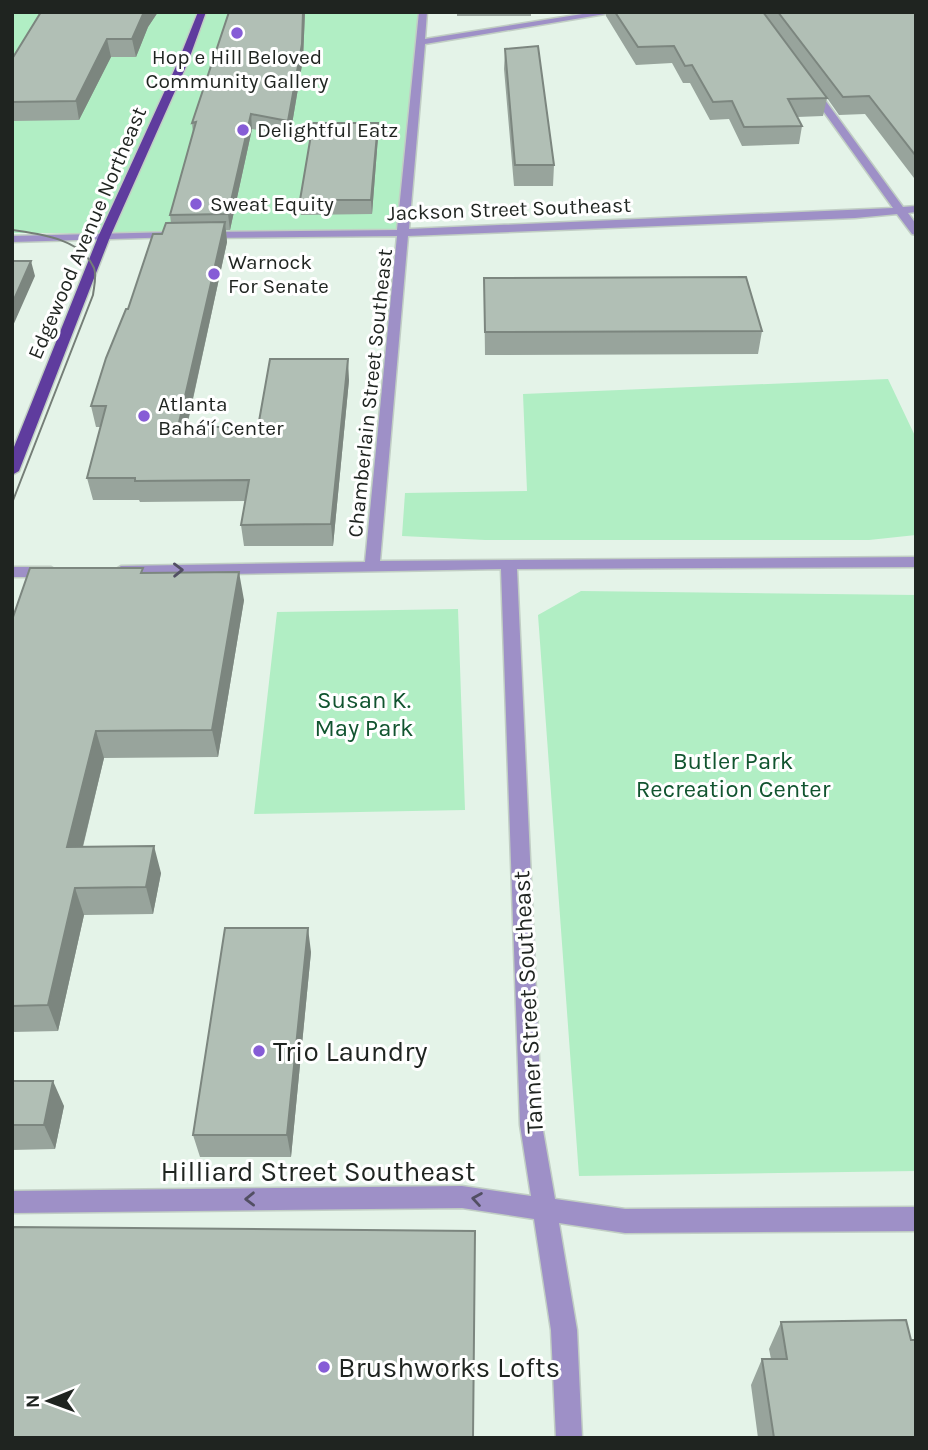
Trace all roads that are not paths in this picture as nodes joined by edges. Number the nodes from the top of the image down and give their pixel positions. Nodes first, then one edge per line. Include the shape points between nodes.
1 (202, 12) edge
2 (424, 12) edge
3 (613, 12) edge
4 (422, 42) junction
5 (803, 77) edge
6 (916, 209) edge
7 (901, 211) junction
8 (916, 232) edge
9 (405, 233) junction
10 (104, 237) junction
11 (12, 239) edge
12 (12, 471) edge
13 (916, 562) edge
14 (509, 564) junction
15 (372, 567) junction
16 (106, 571) edge
17 (12, 572) edge
18 (64, 572) edge
19 (12, 1202) edge
20 (545, 1210) junction
21 (916, 1219) edge
22 (569, 1438) edge

1 - 10 main road, Edgewood Avenue Northeast
2 - 4 street, Chamberlain Street Southeast
3 - 4 street
4 - 9 street, Chamberlain Street Southeast
5 - 7 street
6 - 7 street, Jackson Street Southeast
7 - 8 street
7 - 9 street, Jackson Street Southeast
9 - 10 street, Jackson Street Southeast
9 - 15 street, Chamberlain Street Southeast
10 - 11 street, Jackson Street Southeast
10 - 12 main road, Edgewood Avenue Northeast
13 - 14 street
14 - 15 street
14 - 20 street, Tanner Street Southeast via 531,1125
16 -> 15 street
17 - 18 street
20 -> 19 street, Hilliard Street Southeast via 462,1197
20 - 21 street, Hilliard Street Southeast via 625,1221
20 - 22 street, Tanner Street Southeast via 564,1330

